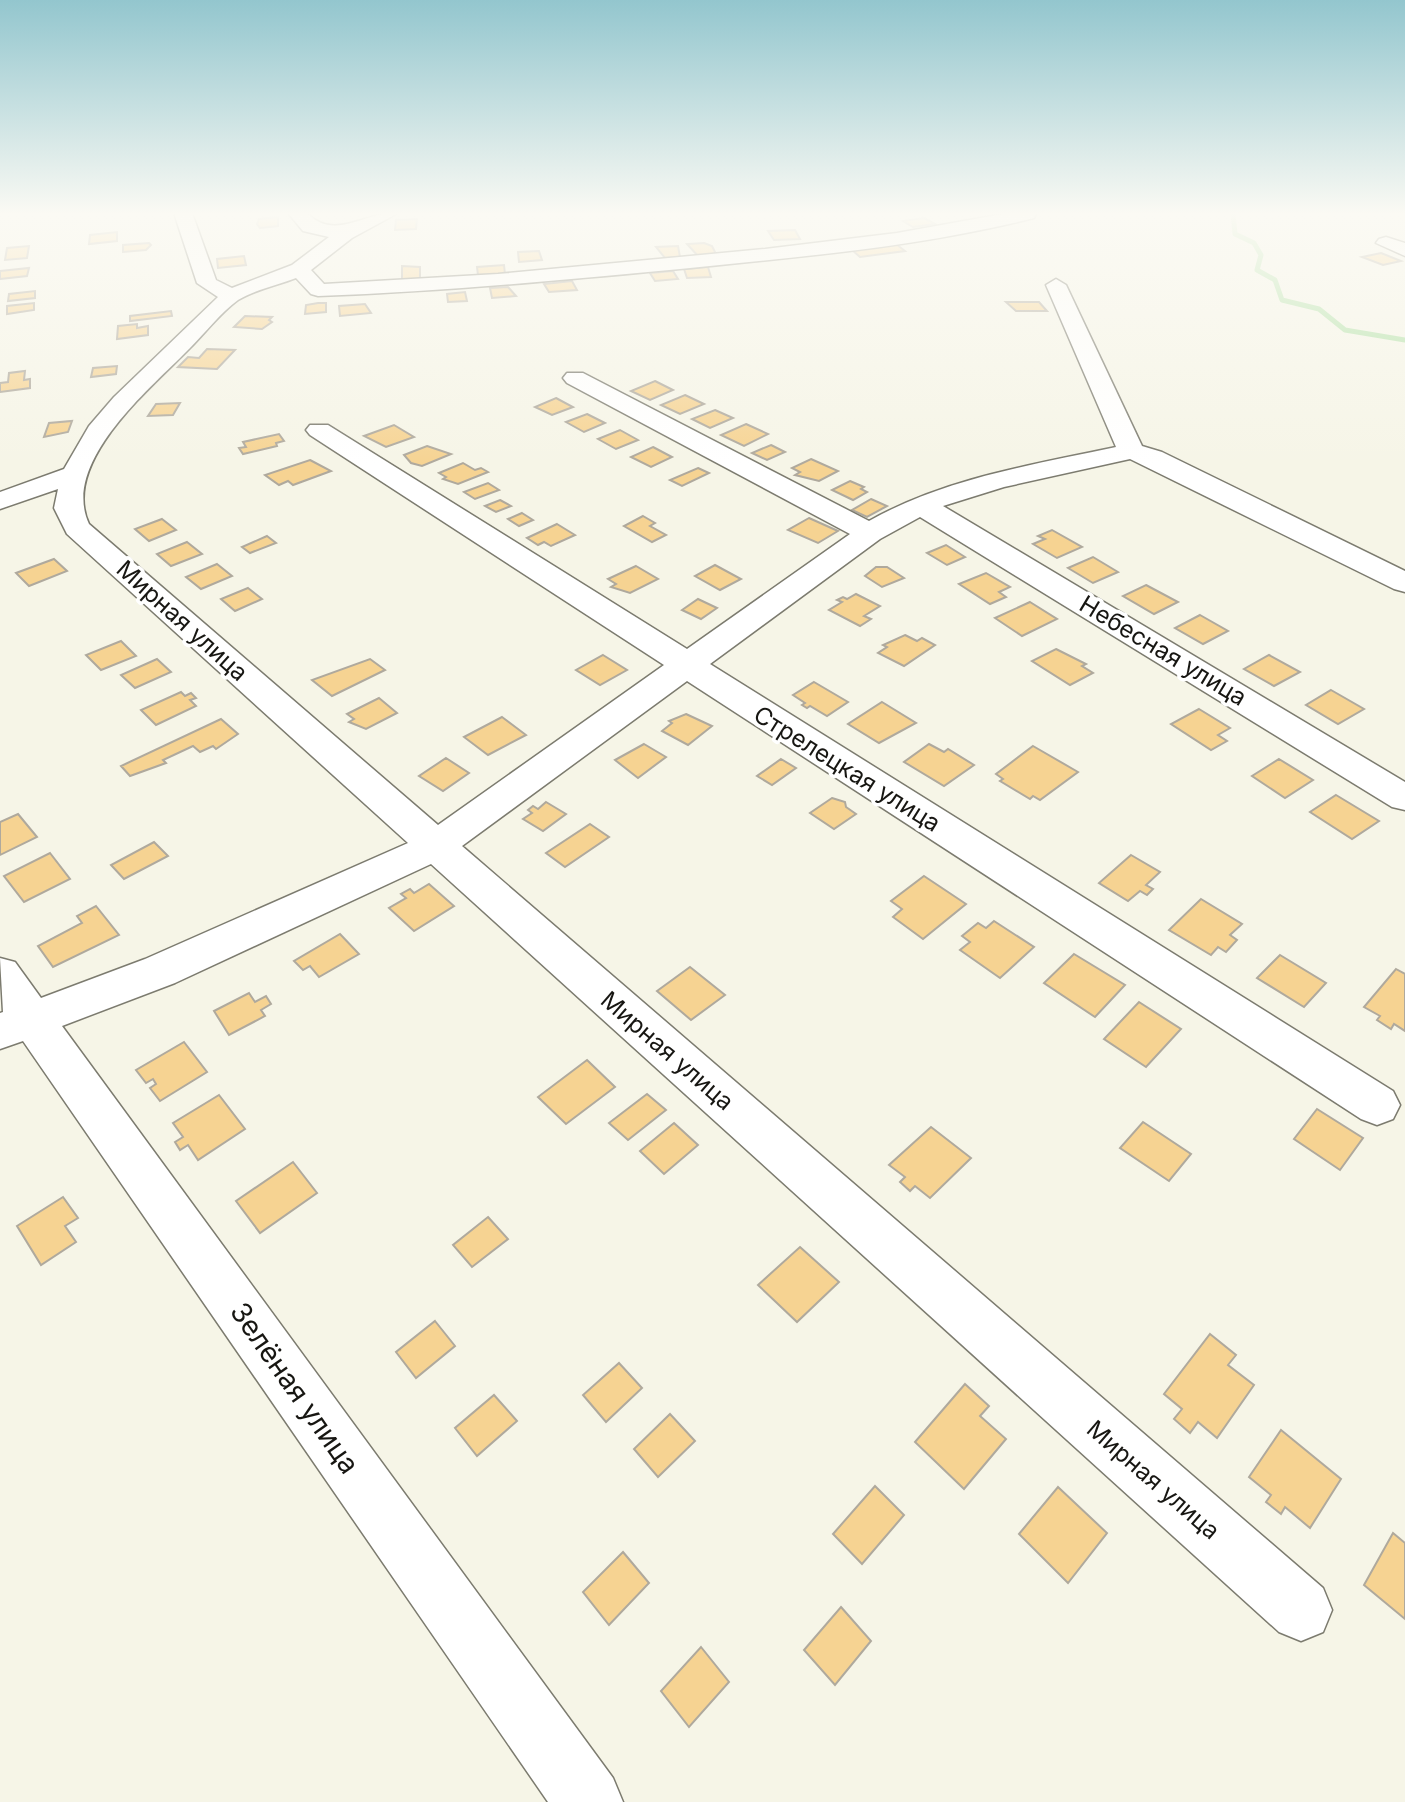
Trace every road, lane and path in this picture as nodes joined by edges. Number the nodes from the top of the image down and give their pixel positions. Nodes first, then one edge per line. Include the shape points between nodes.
1 (230, 297) edge
2 (1061, 297) edge
3 (575, 378) dead end
4 (319, 430) dead end
5 (1131, 451) junction
6 (74, 474) junction
7 (0, 501) edge
8 (921, 505) junction
9 (870, 533) junction
10 (1405, 583) edge
11 (687, 667) junction
12 (1405, 798) edge
13 (435, 846) junction
14 (0, 974) edge
15 (16, 1025) edge
16 (1377, 1105) dead end
17 (1301, 1610) dead end
18 (589, 1802) edge

1 - 6 street via 123,402 98,431
2 - 5 street
3 - 9 street
4 - 11 street, Стрелецкая улица
5 - 8 street
5 - 10 street
6 - 7 street
6 - 13 street, Мирная улица via 68,508 77,528
8 - 9 street
8 - 12 street, Небесная улица
9 - 11 street
11 - 13 street
11 - 16 street, Стрелецкая улица
13 - 15 street via 160,971
13 - 17 street, Мирная улица
14 - 15 street, Зелёная улица
15 - 18 street, Зелёная улица

